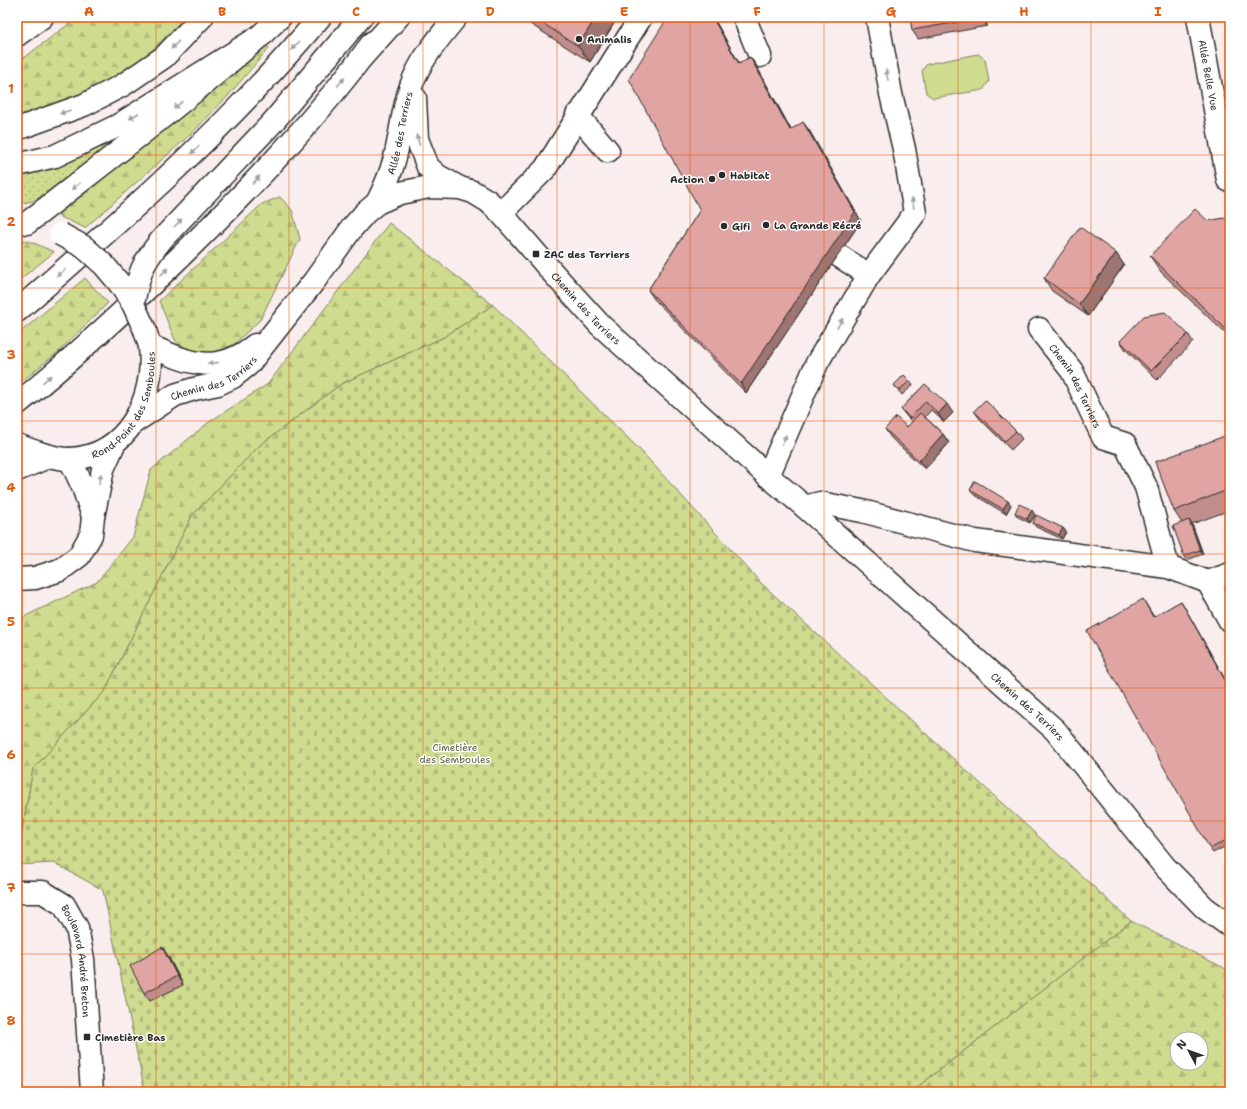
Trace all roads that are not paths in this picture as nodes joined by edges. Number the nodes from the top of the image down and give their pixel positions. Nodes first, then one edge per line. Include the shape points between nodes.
1 (42, 17) edge
2 (202, 17) edge
3 (280, 17) edge
4 (320, 17) edge
5 (361, 17) edge
6 (392, 17) edge
7 (398, 17) edge
8 (456, 17) edge
9 (641, 17) edge
10 (744, 17) edge
11 (877, 17) edge
12 (1198, 17) edge
13 (17, 35) edge
14 (262, 35) junction
15 (760, 56) dead end
16 (362, 57) junction
17 (422, 62) junction
18 (578, 115) junction
19 (17, 129) edge
20 (608, 151) dead end
21 (17, 165) edge
22 (428, 167) junction
23 (1228, 180) dead end
24 (460, 188) junction
25 (400, 193) junction
26 (377, 203) junction
27 (501, 214) junction
28 (22, 223) edge
29 (798, 224) edge
30 (869, 275) junction
31 (133, 304) junction
32 (17, 311) edge
33 (282, 323) junction
34 (1040, 329) dead end
35 (147, 338) junction
36 (17, 404) edge
37 (134, 422) junction
38 (114, 444) junction
39 (18, 445) edge
40 (60, 458) junction
41 (17, 470) edge
42 (768, 476) junction
43 (805, 506) junction
44 (93, 517) junction
45 (1168, 567) junction
46 (1230, 574) edge
47 (17, 579) edge
48 (1208, 582) junction
49 (1230, 621) edge
50 (17, 892) edge
51 (1230, 926) edge
52 (92, 1092) edge

1 - 13 main road
2 -> 19 main road via 164,57 123,85 84,105
3 - 14 main road
4 -> 32 main road via 225,122 112,229
31 -> 5 main road, bridge via 141,269 149,255 273,122
6 - 16 main road
7 - 16 main road
8 - 17 main road, Allée des Terriers
9 - 18 main road
10 - 15 main road
30 -> 11 main road via 915,214
12 - 23 main road, Allée Belle Vue
14 -> 21 main road via 117,126 55,156
14 -> 28 main road via 110,160
36 -> 16 main road via 149,287 233,204 292,141
22 -> 17 main road, Allée des Terriers via 417,139 415,112 415,94
17 - 26 main road, Allée des Terriers via 410,86 394,160
18 - 20 main road
18 - 27 main road via 545,169
22 - 24 main road via 438,176
22 - 25 main road via 412,185
24 - 25 main road, Chemin des Terriers via 429,187
24 - 27 main road, Chemin des Terriers via 488,201
25 - 26 main road, Chemin des Terriers
26 - 33 main road, Chemin des Terriers via 352,228
27 - 42 main road, Chemin des Terriers via 600,325
28 - 31 main road, Rond-Point des Semboules, bridge via 60,234 84,247 104,265
29 - 30 main road via 836,254
42 -> 30 main road via 817,363
31 - 35 main road, Rond-Point des Semboules, bridge
33 -> 35 main road, Chemin des Terriers via 248,350 233,359 219,363 200,364 185,360
33 - 37 main road, Chemin des Terriers via 248,365 233,378 175,395
34 - 45 main road, Chemin des Terriers via 1072,371 1103,437 1125,444 1146,487
35 - 37 main road, Rond-Point des Semboules via 150,363 147,386
37 - 38 main road, Rond-Point des Semboules
38 - 40 main road, Rond-Point des Semboules via 98,453
44 -> 38 main road via 103,469
39 - 40 main road, Rond-Point des Semboules
40 - 41 main road
40 - 44 main road via 83,487
42 - 43 main road, Chemin des Terriers
43 - 45 main road via 820,503 862,511 975,541
43 - 51 main road, Chemin des Terriers via 1055,730 1165,867 1205,908
44 - 47 main road via 91,535 79,556 60,570 35,578
45 - 48 main road
46 - 48 main road
48 - 49 main road
50 - 52 main road, Boulevard André Breton via 43,892 64,905 77,928 83,959

